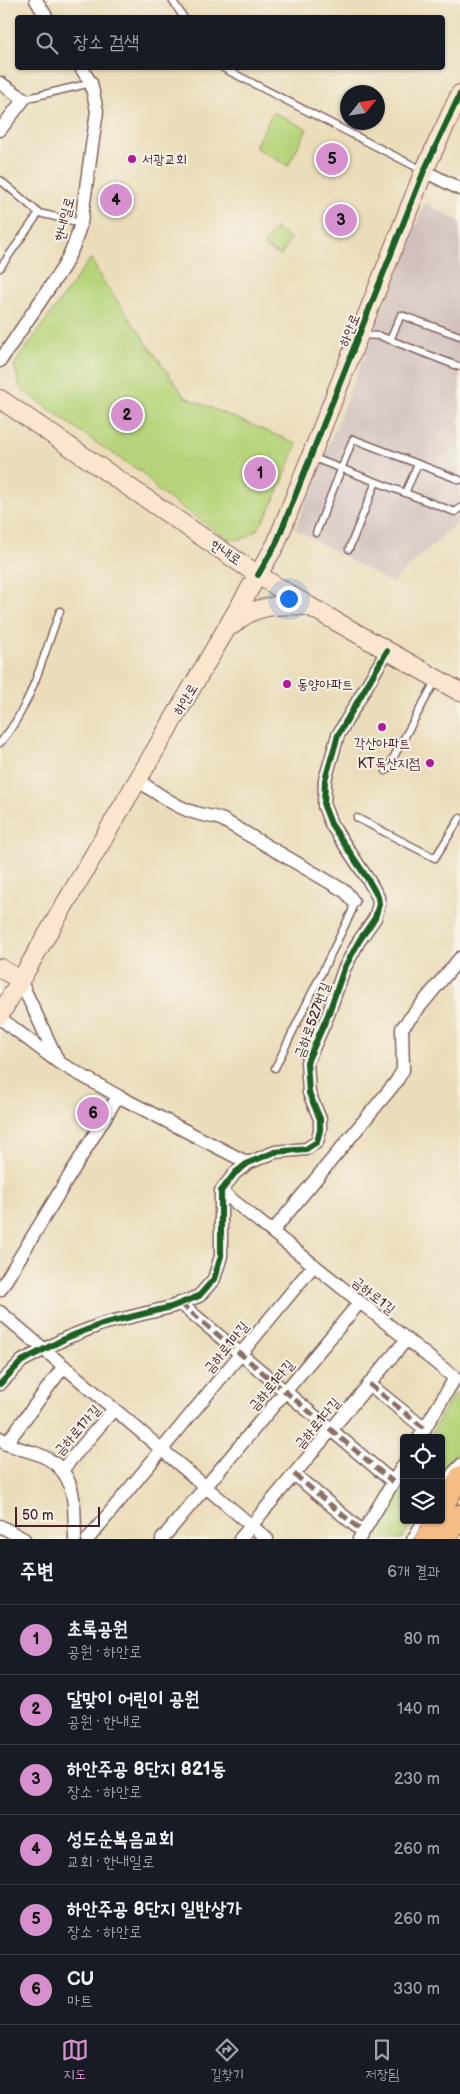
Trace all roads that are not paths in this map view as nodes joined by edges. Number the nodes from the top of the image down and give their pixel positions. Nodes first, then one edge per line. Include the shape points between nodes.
1 (36, 0) edge
2 (172, 0) edge
3 (45, 15) edge
4 (182, 15) edge
5 (82, 70) edge
6 (227, 70) edge
7 (0, 83) edge
8 (91, 83) junction
9 (460, 94) edge
10 (24, 99) junction
11 (0, 130) edge
12 (424, 171) junction
13 (0, 180) edge
14 (460, 189) edge
15 (39, 212) junction
16 (80, 224) junction
17 (0, 268) edge
18 (360, 335) junction
19 (460, 336) edge
20 (390, 340) junction
21 (0, 361) edge
22 (460, 367) edge
23 (0, 399) edge
24 (310, 456) junction
25 (418, 464) junction
26 (342, 468) junction
27 (460, 480) edge
28 (376, 482) junction
29 (405, 493) junction
30 (460, 508) edge
31 (316, 533) dead end
32 (349, 549) dead end
33 (258, 575) junction
34 (309, 606) junction
35 (60, 611) dead end
36 (223, 637) junction
37 (387, 651) junction
38 (437, 679) junction
39 (460, 692) edge
40 (0, 743) edge
41 (386, 771) dead end
42 (137, 780) junction
43 (357, 818) dead end
44 (460, 818) edge
45 (457, 828) edge
46 (353, 902) joint
47 (460, 958) edge
48 (0, 968) edge
49 (20, 980) junction
50 (0, 1016) edge
51 (58, 1062) junction
52 (275, 1068) dead end
53 (118, 1096) junction
54 (248, 1163) junction
55 (221, 1191) junction
56 (272, 1232) junction
57 (314, 1265) junction
58 (0, 1290) edge
59 (360, 1302) junction
60 (180, 1303) junction
61 (0, 1312) edge
62 (406, 1340) junction
63 (44, 1349) junction
64 (240, 1354) junction
65 (64, 1366) junction
66 (457, 1380) edge
67 (0, 1384) edge
68 (369, 1384) junction
69 (285, 1392) junction
70 (114, 1409) junction
71 (331, 1430) junction
72 (422, 1433) edge
73 (3, 1441) edge
74 (162, 1449) junction
75 (460, 1462) edge
76 (62, 1470) junction
77 (400, 1470) edge
78 (294, 1474) junction
79 (460, 1476) edge
80 (445, 1481) edge
81 (392, 1482) junction
82 (206, 1487) junction
83 (445, 1504) edge
84 (460, 1516) edge
85 (419, 1524) edge
86 (434, 1524) edge
87 (251, 1525) junction
88 (0, 1526) edge
89 (460, 1535) edge
90 (361, 1536) edge
91 (24, 1539) edge
92 (75, 1539) edge
93 (88, 1539) edge
94 (162, 1539) edge
95 (240, 1539) edge
96 (267, 1539) edge
97 (410, 1539) edge
98 (425, 1539) edge
99 (443, 1539) edge
100 (457, 1539) edge

1 - 3 street
2 - 4 lane
5 - 8 street, 한내일로
6 - 12 lane
7 - 10 street
8 - 10 lane
8 - 16 street, 한내일로 via 97,112
9 - 12 main road, 하안로
10 - 11 street
12 - 14 street
12 - 18 main road, 하안로
13 - 15 lane
15 - 16 lane
15 - 17 lane
16 - 21 street, 한내일로 via 64,266
18 - 20 lane
18 - 24 main road, 하안로
19 - 20 lane via 401,315
20 - 22 lane
23 - 33 main road, 한내로
24 - 26 lane
24 - 33 main road, 하안로 via 276,544
25 - 26 lane via 353,438
25 - 27 lane
25 - 29 lane
26 - 28 lane
26 - 31 lane
28 - 29 lane
28 - 32 lane
29 - 30 lane via 455,512
33 - 34 main road, 한내로
33 - 36 main road, 하안로
34 - 36 main road via 284,605 253,611 242,615
34 - 37 main road, 한내로
35 - 40 lane via 25,703
36 - 42 main road, 하안로
37 - 38 main road, 한내로
37 - 54 street, 금하로527번길 via 338,735 325,780 324,806 331,824 369,881 379,904 375,918 344,969 307,1062 309,1093 320,1119 317,1142 306,1149 275,1152
38 - 39 main road, 한내로
38 - 41 lane
42 - 46 street via 178,806 223,820 346,892
42 - 49 main road, 하안로
43 - 45 lane via 435,858
44 - 45 lane
46 - 52 lane via 352,911
47 - 56 street via 402,1028 403,1070 396,1082
48 - 49 main road
49 - 50 main road, 하안로
49 - 51 street
50 - 51 street
51 - 53 street
53 - 54 street
53 - 58 street
54 - 55 street, 금하로527번길
55 - 56 street, 금하로1길
55 - 60 street via 221,1256 214,1279 198,1296
56 - 57 street, 금하로1길
57 - 59 street, 금하로1길
57 - 64 street, 금하로1마길
59 - 62 street, 금하로1길
59 - 69 street, 금하로1라길
60 - 63 street via 102,1324
60 - 64 street
61 - 63 street
62 - 66 street, 금하로1길
62 - 68 street, 금하로1다길
63 - 65 street
63 - 67 street via 22,1361
64 - 69 street
64 - 74 street, 금하로1마길
65 - 70 street
65 - 73 street, 금하로1가길
66 - 72 street, 금하로1길
68 - 71 street, 금하로1다길
68 - 72 street
69 - 71 street
69 - 82 street, 금하로1라길
70 - 74 street
70 - 76 street, 금하로1가길
71 - 78 street, 금하로1다길
71 - 81 street
73 - 76 street, 금하로1가길 via 49,1458
74 - 82 street
74 - 93 street, 금하로1마길
75 - 80 lane
76 - 92 street, 금하로1가길 via 71,1486 75,1505
77 - 81 street
78 - 87 street, 금하로1다길
78 - 90 street
79 - 83 main road
81 - 90 street
82 - 87 street
82 - 94 street, 금하로1라길
84 - 99 highway
85 - 97 lane
86 - 98 main road
87 - 95 street, 금하로1다길
87 - 96 street
88 - 91 street
89 - 100 highway

